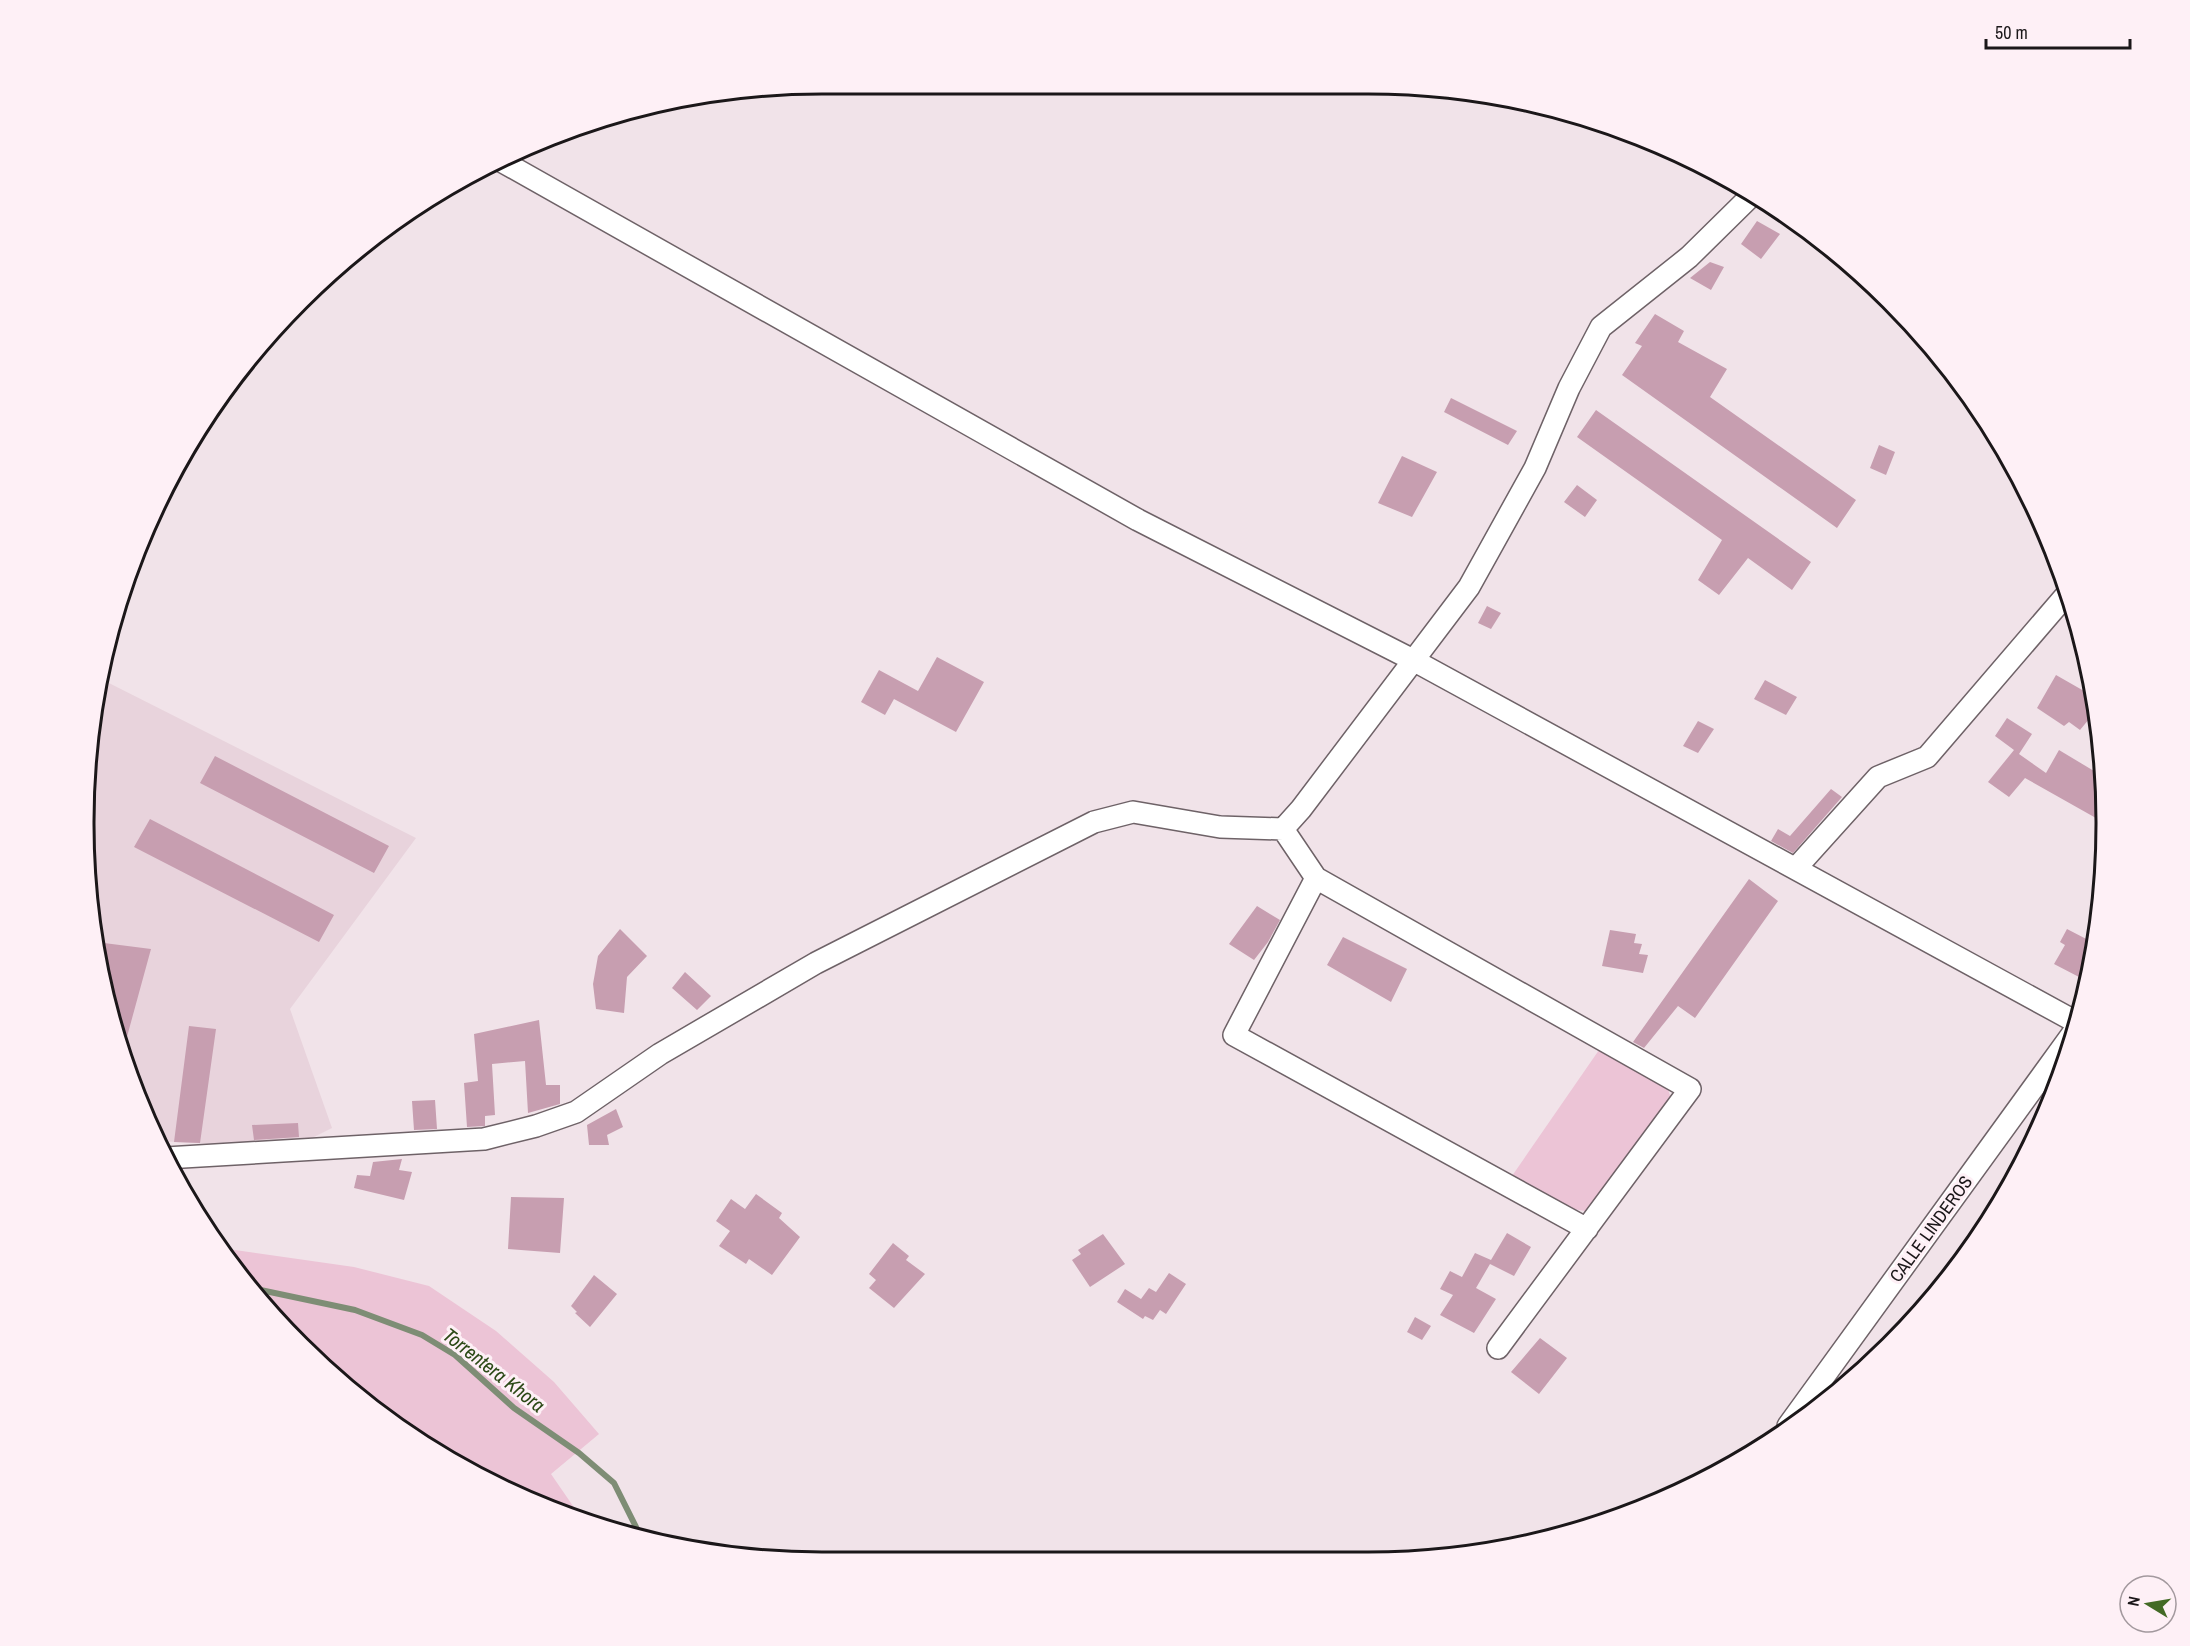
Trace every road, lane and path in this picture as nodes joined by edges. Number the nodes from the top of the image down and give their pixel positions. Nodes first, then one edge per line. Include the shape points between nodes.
1 (510, 166) edge
2 (1746, 201) edge
3 (2061, 601) edge
4 (1413, 660) junction
5 (1283, 829) junction
6 (1796, 868) junction
7 (1316, 878) junction
8 (2069, 1018) edge
9 (2058, 1054) edge
10 (176, 1157) edge
11 (1587, 1229) junction
12 (1498, 1348) dead end
13 (1802, 1407) edge

1 - 4 street via 1138,520
2 - 4 street via 1689,257 1602,327 1569,388 1535,468 1469,587
3 - 6 street via 1927,757 1878,777
4 - 5 street
4 - 6 street
5 - 7 street
5 - 10 street via 1220,827 1133,812 1094,822 816,963 660,1054 576,1112 536,1126 484,1139
6 - 8 street
7 - 11 street via 1234,1035
7 - 11 street via 1690,1089
9 - 13 street, CALLE LINDEROS
11 - 12 street

